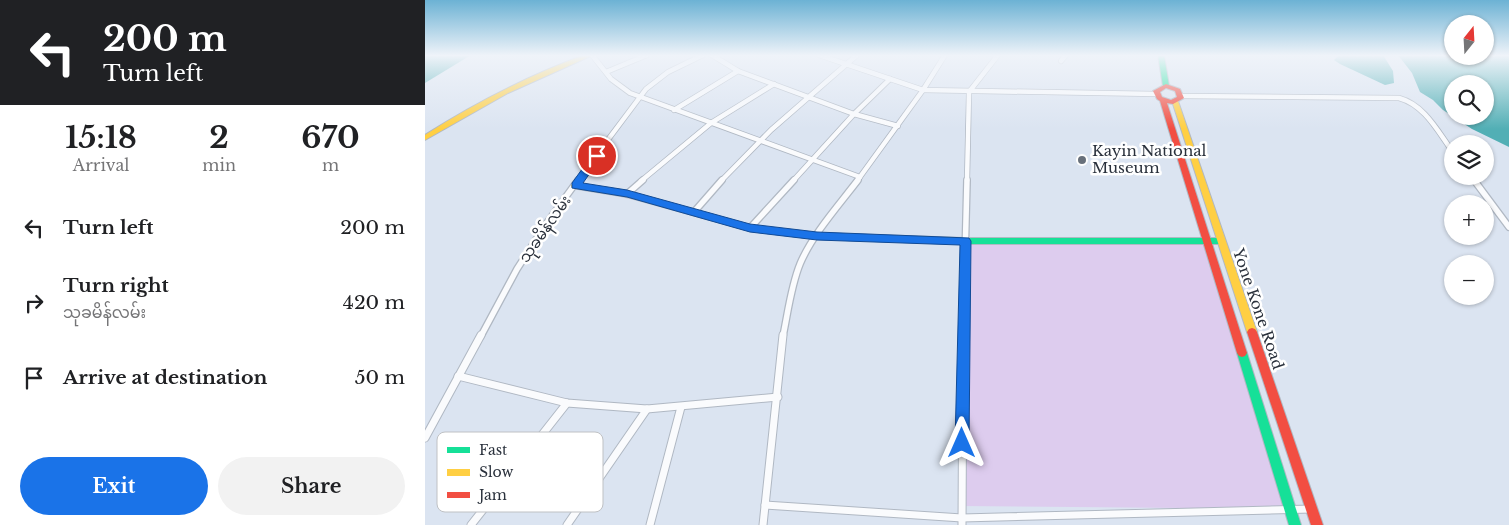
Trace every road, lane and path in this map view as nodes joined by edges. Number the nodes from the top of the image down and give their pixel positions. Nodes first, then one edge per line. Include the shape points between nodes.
1 (890, 79) edge
2 (532, 80) edge
3 (613, 80) edge
4 (655, 80) edge
5 (724, 80) edge
6 (762, 80) edge
7 (827, 80) edge
8 (892, 80) edge
9 (930, 80) edge
10 (979, 80) edge
11 (1165, 80) edge
12 (774, 84) junction
13 (1166, 86) junction
14 (923, 90) junction
15 (969, 92) junction
16 (639, 96) junction
17 (807, 97) junction
18 (1159, 97) junction
19 (1178, 99) junction
20 (674, 110) junction
21 (854, 114) junction
22 (711, 123) junction
23 (897, 126) junction
24 (425, 138) edge
25 (1444, 140) edge
26 (759, 141) junction
27 (1181, 159) junction
28 (811, 160) junction
29 (1194, 160) junction
30 (860, 177) junction
31 (1478, 185) edge
32 (575, 186) junction
33 (627, 194) junction
34 (693, 212) junction
35 (1509, 227) edge
36 (750, 228) junction
37 (817, 236) junction
38 (965, 241) junction
39 (1206, 241) junction
40 (1220, 241) junction
41 (458, 376) junction
42 (778, 397) junction
43 (567, 403) junction
44 (681, 407) junction
45 (647, 409) junction
46 (544, 432) edge
47 (425, 438) edge
48 (603, 473) edge
49 (765, 505) junction
50 (1290, 509) junction
51 (1312, 509) junction
52 (481, 512) edge
53 (576, 512) edge
54 (962, 522) edge
55 (471, 525) edge
56 (567, 525) edge
57 (650, 525) edge
58 (763, 525) edge
59 (1295, 525) edge
60 (1317, 525) edge

1 - 21 street
2 - 24 street
3 - 16 street via 623,89
4 - 16 street, သုခမိန်လမ်း
5 - 20 street
6 - 12 street
7 - 17 street
8 - 14 street
9 - 14 street
10 - 15 street
11 - 13 street
12 - 17 street
12 - 22 street
13 - 18 street via 1157,89
13 - 19 street via 1178,90
14 - 15 street
14 - 23 street
15 - 18 street
15 - 38 street
16 - 20 street
16 - 32 street, သုခမိန်လမ်း
17 - 21 street
17 - 26 street
18 - 19 street
18 - 27 street
19 - 25 street via 1391,97 1412,103
19 - 29 street, Yone Kone Road
20 - 22 street
21 - 23 street
21 - 28 street
22 - 26 street
22 - 33 street
23 - 30 street
26 - 28 street
26 - 34 street
27 - 29 street
27 - 39 street
28 - 30 street
28 - 36 street
29 - 40 street, Yone Kone Road
30 - 37 street
31 - 35 street
32 - 33 street
32 - 41 street, သုခမိန်လမ်း via 517,269
33 - 34 street
34 - 36 street
36 - 37 street
37 - 38 street
37 - 42 street via 801,262 795,280 783,336
38 - 39 street
38 - 54 street
39 - 40 street
39 - 50 street
40 - 51 street, Yone Kone Road
41 - 43 street
41 - 47 street, သုခမိန်လမ်း
42 - 44 street
42 - 49 street
43 - 45 street
43 - 46 street
44 - 45 street
44 - 57 street
45 - 48 street
49 - 54 street
49 - 58 street
50 - 51 street
50 - 54 street
50 - 59 street
51 - 60 street, Yone Kone Road
52 - 55 street
53 - 56 street

